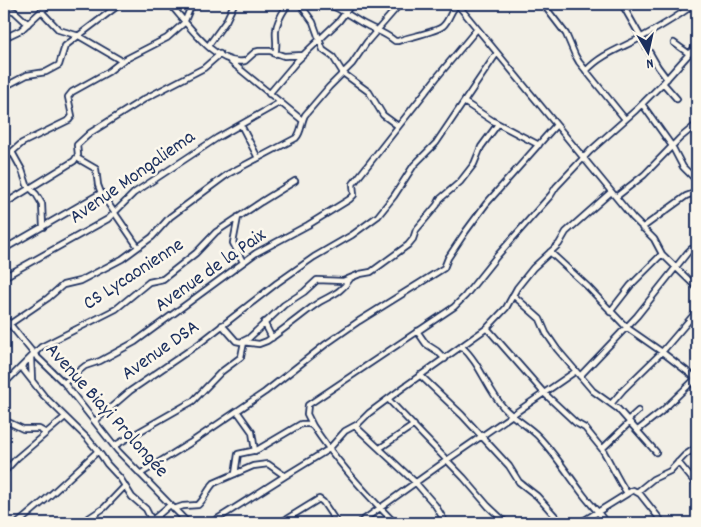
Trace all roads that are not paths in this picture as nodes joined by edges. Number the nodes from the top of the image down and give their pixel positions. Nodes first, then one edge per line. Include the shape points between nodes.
1 (48, 4) edge
2 (120, 4) edge
3 (170, 4) edge
4 (192, 4) edge
5 (234, 4) edge
6 (288, 4) edge
7 (300, 4) edge
8 (326, 4) edge
9 (352, 4) edge
10 (400, 4) edge
11 (458, 4) edge
12 (543, 4) edge
13 (622, 4) edge
14 (694, 4) edge
15 (697, 7) edge
16 (4, 10) edge
17 (41, 11) junction
18 (345, 12) junction
19 (184, 23) junction
20 (28, 24) junction
21 (477, 29) junction
22 (378, 30) junction
23 (79, 36) junction
24 (642, 37) junction
25 (4, 38) edge
26 (319, 41) junction
27 (674, 43) dead end
28 (697, 45) edge
29 (208, 46) junction
30 (497, 53) junction
31 (688, 53) junction
32 (220, 54) junction
33 (275, 54) junction
34 (303, 55) junction
35 (228, 60) junction
36 (122, 61) junction
37 (586, 71) junction
38 (343, 73) junction
39 (667, 79) junction
40 (663, 83) junction
41 (4, 88) edge
42 (269, 94) junction
43 (678, 99) dead end
44 (464, 102) junction
45 (279, 103) junction
46 (642, 104) junction
47 (626, 119) junction
48 (302, 120) junction
49 (498, 124) junction
50 (697, 124) edge
51 (241, 125) junction
52 (556, 125) junction
53 (398, 126) junction
54 (539, 145) junction
55 (672, 146) junction
56 (12, 152) junction
57 (77, 158) junction
58 (258, 158) junction
59 (585, 158) junction
60 (4, 159) edge
61 (295, 181) dead end
62 (697, 181) edge
63 (30, 189) junction
64 (611, 192) junction
65 (697, 192) edge
66 (101, 193) junction
67 (616, 197) junction
68 (4, 204) edge
69 (114, 213) junction
70 (238, 216) junction
71 (42, 227) junction
72 (642, 228) junction
73 (138, 247) junction
74 (4, 249) edge
75 (550, 252) junction
76 (697, 252) edge
77 (662, 254) junction
78 (243, 262) junction
79 (675, 267) junction
80 (4, 277) edge
81 (350, 279) junction
82 (336, 280) junction
83 (697, 288) edge
84 (342, 289) junction
85 (513, 295) junction
86 (697, 311) edge
87 (610, 312) junction
88 (4, 317) edge
89 (264, 322) junction
90 (10, 325) junction
91 (222, 325) junction
92 (626, 327) junction
93 (4, 328) edge
94 (487, 328) junction
95 (417, 331) junction
96 (272, 338) junction
97 (243, 342) junction
98 (462, 347) junction
99 (662, 352) junction
100 (33, 356) junction
101 (445, 359) junction
102 (22, 368) junction
103 (697, 370) edge
104 (576, 371) junction
105 (420, 375) junction
106 (580, 376) junction
107 (693, 378) junction
108 (32, 382) junction
109 (64, 383) junction
110 (4, 388) edge
111 (697, 389) edge
112 (544, 393) junction
113 (388, 399) junction
114 (611, 404) junction
115 (237, 411) junction
116 (638, 411) dead end
117 (511, 415) junction
118 (65, 417) junction
119 (4, 420) edge
120 (95, 421) junction
121 (629, 421) junction
122 (414, 425) junction
123 (313, 426) junction
124 (355, 426) junction
125 (638, 430) junction
126 (46, 433) junction
127 (481, 436) junction
128 (114, 446) junction
129 (697, 447) edge
130 (380, 448) junction
131 (329, 449) junction
132 (602, 449) junction
133 (98, 451) junction
134 (255, 451) junction
135 (656, 452) dead end
136 (446, 460) junction
137 (678, 462) junction
138 (4, 472) edge
139 (140, 474) junction
140 (235, 474) junction
141 (285, 476) junction
142 (415, 482) junction
143 (697, 485) edge
144 (125, 486) junction
145 (637, 492) junction
146 (627, 493) junction
147 (172, 507) junction
148 (381, 509) junction
149 (599, 512) junction
150 (151, 522) edge
151 (18, 523) edge
152 (80, 523) edge
153 (188, 523) edge
154 (211, 523) edge
155 (280, 523) edge
156 (337, 523) edge
157 (359, 523) edge
158 (395, 523) edge
159 (446, 523) edge
160 (506, 523) edge
161 (559, 523) edge
162 (580, 523) edge
163 (606, 523) edge
164 (663, 523) edge

1 - 17 street
2 - 23 street
3 - 19 street
4 - 19 street
5 - 29 street
6 - 33 street via 276,28
7 - 26 street via 313,22
8 - 18 street
9 - 18 street
10 - 22 street
11 - 21 street
11 - 22 street via 439,30 398,41
12 - 37 street via 566,34
13 - 24 street
14 - 15 street
14 - 24 street
16 - 20 street via 14,11
17 - 20 street
17 - 23 street via 59,30
18 - 22 street
18 - 26 street
19 - 29 street
19 - 36 street via 167,38
20 - 25 street
21 - 30 street
21 - 53 street, Avenue de la Paix
22 - 38 street
23 - 36 street
23 - 41 street via 63,49 62,60 55,68 27,76
24 - 37 street via 605,55
24 - 39 street
26 - 34 street
26 - 38 street
27 - 31 street
28 - 31 street
29 - 32 street
30 - 44 street
30 - 52 street
31 - 39 street
32 - 35 street
32 - 57 street via 204,68 146,98 90,133 77,145
33 - 34 street
33 - 35 street via 259,51 245,61
34 - 42 street
35 - 42 street
36 - 56 street via 72,92 68,97 72,116 69,120 22,143
37 - 47 street
38 - 48 street
38 - 53 street via 369,92 382,115
39 - 40 street
40 - 43 street
40 - 46 street
42 - 45 street
44 - 49 street
44 - 91 street via 378,216 314,257
45 - 48 street
45 - 51 street, Avenue Mongaliema
46 - 47 street
46 - 55 street
47 - 59 street
48 - 58 street via 296,138
49 - 54 street
49 - 81 street via 472,167 440,199 408,245 374,271
50 - 55 street
51 - 58 street
51 - 69 street, Avenue Mongaliema via 134,193
52 - 54 street
52 - 59 street
53 - 78 street, Avenue de la Paix via 353,184 354,195 350,199
54 - 115 street via 481,211 444,268 359,321
55 - 62 street via 683,167
55 - 67 street via 644,175
56 - 60 street
56 - 63 street
57 - 63 street
57 - 66 street via 96,168
58 - 73 street via 217,182 170,217
59 - 64 street
59 - 95 street via 556,187 465,296 444,315
61 - 70 street, CS Lycaonienne
63 - 68 street
63 - 71 street via 42,204
64 - 67 street
64 - 75 street via 566,232
65 - 72 street via 686,196
66 - 69 street
66 - 71 street
67 - 72 street
69 - 73 street
69 - 80 street, Avenue Mongaliema
70 - 78 street via 233,243
70 - 100 street, CS Lycaonienne via 163,278 149,282 116,309 49,342
71 - 74 street
72 - 77 street via 654,239
73 - 90 street via 85,279 62,286
75 - 85 street
75 - 87 street
76 - 79 street via 690,250
77 - 79 street
77 - 87 street
78 - 109 street, Avenue de la Paix via 135,342 85,366
79 - 83 street
79 - 92 street
81 - 82 street
81 - 84 street
82 - 84 street
82 - 89 street via 317,280
84 - 96 street via 318,302
85 - 94 street via 504,311
85 - 104 street via 540,319 557,349
86 - 99 street
87 - 92 street
88 - 90 street, Avenue Biayi Prolongée
89 - 96 street
89 - 97 street
90 - 93 street
90 - 100 street, Avenue Biayi Prolongée
91 - 97 street, Avenue DSA via 236,341
91 - 120 street, Avenue DSA via 130,391
92 - 99 street
92 - 106 street
94 - 98 street
94 - 112 street
95 - 101 street via 426,344
95 - 123 street via 311,403 307,411
96 - 97 street via 260,344
97 - 128 street via 241,357 221,372 193,402
98 - 101 street
98 - 117 street
99 - 107 street
99 - 114 street
100 - 102 street, CS Lycaonienne
100 - 108 street
100 - 109 street, Avenue Biayi Prolongée
101 - 105 street
102 - 108 street
102 - 110 street, CS Lycaonienne via 6,382
103 - 107 street
104 - 106 street
104 - 112 street
105 - 113 street
105 - 127 street
106 - 114 street
107 - 111 street
107 - 125 street
108 - 118 street
109 - 120 street, Avenue Biayi Prolongée
112 - 117 street
112 - 132 street via 585,428
113 - 122 street
113 - 124 street
114 - 121 street
115 - 134 street via 252,432
115 - 139 street
116 - 121 street
117 - 127 street
117 - 149 street via 553,453
118 - 126 street
118 - 133 street
119 - 126 street
120 - 128 street, Avenue Biayi Prolongée
121 - 125 street
121 - 132 street
122 - 130 street
122 - 136 street
123 - 131 street
123 - 134 street via 301,424
124 - 130 street
124 - 131 street via 339,436
125 - 135 street
126 - 138 street
127 - 136 street
127 - 161 street via 509,466 518,482 537,496
128 - 139 street, Avenue Biayi Prolongée
129 - 137 street
130 - 142 street
131 - 141 street
131 - 148 street
132 - 146 street
133 - 144 street
133 - 151 street
134 - 140 street via 238,454
136 - 142 street
136 - 160 street
137 - 143 street
137 - 145 street via 670,471
139 - 147 street, Avenue Biayi Prolongée
140 - 141 street via 268,464
140 - 147 street via 209,488 198,505
141 - 154 street
142 - 148 street
142 - 159 street via 435,504
144 - 150 street via 146,509
144 - 152 street via 104,508
145 - 146 street
145 - 164 street
146 - 149 street
147 - 150 street
147 - 153 street, Avenue Biayi Prolongée
148 - 157 street
148 - 158 street
149 - 162 street
149 - 163 street
155 - 156 street via 319,499

